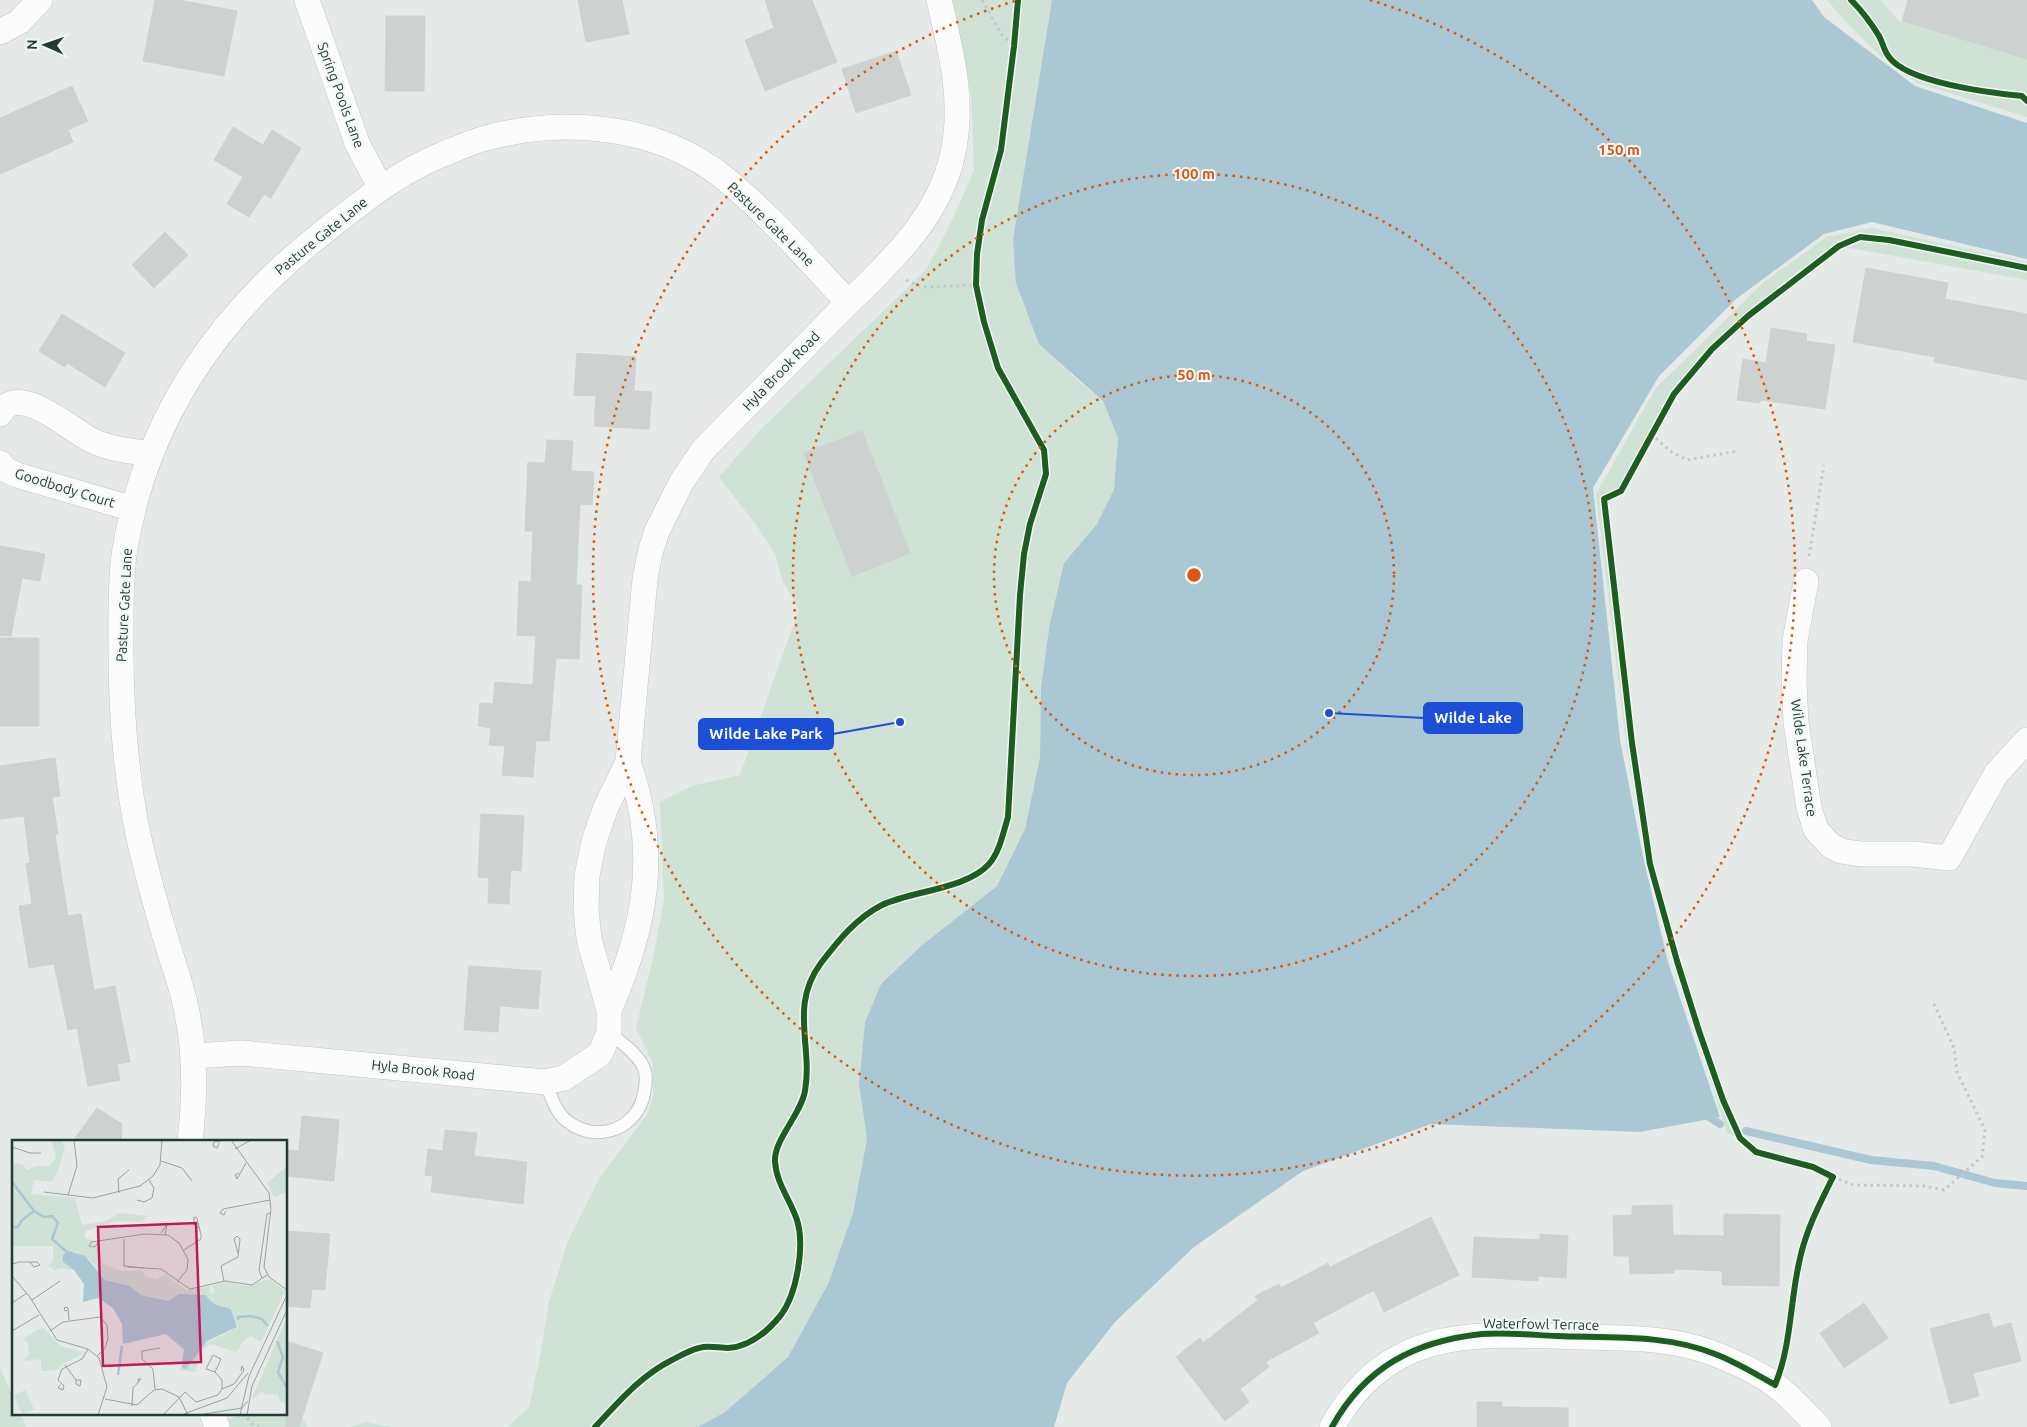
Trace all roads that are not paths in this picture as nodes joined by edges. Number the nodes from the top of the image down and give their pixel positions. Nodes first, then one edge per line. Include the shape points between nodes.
1 (40, 0) edge
2 (307, 0) edge
3 (939, 0) edge
4 (0, 32) edge
5 (380, 187) junction
6 (848, 302) junction
7 (0, 414) edge
8 (151, 454) junction
9 (0, 463) edge
10 (133, 509) junction
11 (1806, 581) dead end
12 (2027, 740) edge
13 (628, 762) junction
14 (609, 1022) junction
15 (194, 1056) junction
16 (545, 1082) junction
17 (190, 1140) edge
18 (212, 1414) edge
19 (217, 1427) edge
20 (1332, 1427) edge
21 (1818, 1427) edge

1 - 4 street via 19,22
2 - 5 street, Spring Pools Lane via 357,143
3 - 6 street, Hyla Brook Road via 956,80 957,121 952,158 938,194 916,232
5 - 6 street, Pasture Gate Lane via 425,162 485,138 562,128 608,130 650,137 685,152 720,175 757,206
5 - 8 street, Pasture Gate Lane via 287,261 222,330 165,418
6 - 13 street, Hyla Brook Road via 704,450 681,483 657,531 646,579
7 - 8 street via 12,404 29,404 51,414 89,440 109,448
8 - 10 street, Pasture Gate Lane
9 - 10 street, Goodbody Court via 17,476
10 - 15 street, Pasture Gate Lane via 124,557 121,611 121,679 126,744 135,818 155,904 187,1010
11 - 12 street, Wilde Lake Terrace via 1795,641 1796,722 1809,808 1816,830 1831,846 1861,854 1949,858 1996,774
13 - 14 street, Hyla Brook Road via 643,812 647,878 636,940
13 - 14 street, Hyla Brook Road via 594,841 588,876 586,910 589,939
14 - 16 street, Hyla Brook Road via 600,1054 564,1078
14 - 16 lane via 645,1071 646,1087 640,1109 627,1123 612,1131 596,1134 580,1129 557,1111
15 - 16 street, Hyla Brook Road via 241,1053
15 - 17 street, Pasture Gate Lane
18 - 19 street
20 - 21 street, Waterfowl Terrace via 1342,1409 1368,1378 1401,1355 1436,1341 1483,1334 1644,1338 1713,1353 1775,1385

